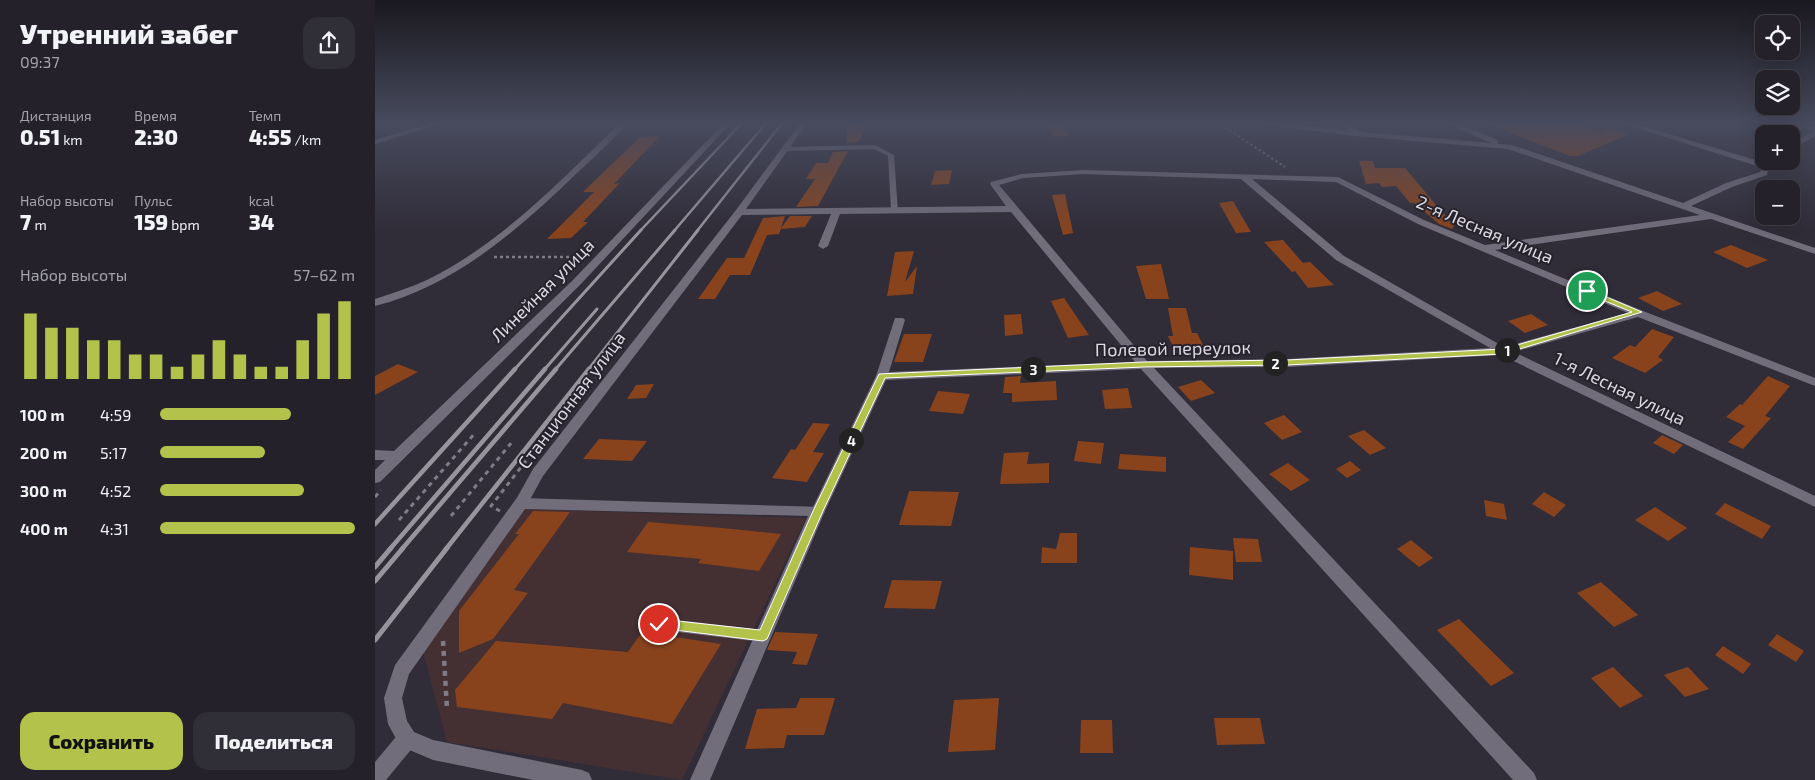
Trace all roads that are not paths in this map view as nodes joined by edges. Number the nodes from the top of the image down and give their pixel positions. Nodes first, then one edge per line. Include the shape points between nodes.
1 (587, 158) edge
2 (695, 158) edge
3 (778, 158) edge
4 (891, 158) edge
5 (1543, 158) edge
6 (1765, 170) edge
7 (1245, 177) junction
8 (1684, 206) junction
9 (1013, 209) junction
10 (895, 210) junction
11 (837, 211) junction
12 (739, 212) junction
13 (1713, 216) junction
14 (823, 246) dead end
15 (1484, 248) junction
16 (1815, 251) edge
17 (375, 303) edge
18 (1639, 312) junction
19 (899, 320) dead end
20 (1503, 351) junction
21 (1144, 365) junction
22 (882, 376) junction
23 (1815, 382) edge
24 (375, 455) edge
25 (397, 456) junction
26 (375, 478) edge
27 (1815, 502) edge
28 (521, 503) junction
29 (818, 511) junction
30 (659, 624) dead end
31 (763, 636) junction
32 (407, 739) junction
33 (375, 778) edge
34 (582, 780) edge
35 (700, 780) edge
36 (1527, 780) edge

1 - 17 street via 473,257 432,280
2 - 25 street, Линейная улица via 601,258
3 - 12 street, Станционная улица
4 - 10 lane
5 - 8 street
6 - 8 street
7 - 9 street via 1083,172 1022,176 994,184
7 - 15 street, 2-я Лесная улица via 1338,180 1421,222
7 - 20 street, 1-я Лесная улица via 1340,258
8 - 13 street
9 - 10 street
9 - 21 street
10 - 11 street
11 - 12 street
11 - 14 street
12 - 28 street, Станционная улица via 538,473
13 - 15 street
13 - 16 street
15 - 18 street, 2-я Лесная улица
18 - 20 street, Полевой переулок
18 - 23 street, 2-я Лесная улица
19 - 22 street
20 - 21 street, Полевой переулок via 1287,363
20 - 27 street, 1-я Лесная улица
21 - 22 street, Полевой переулок
21 - 36 street
22 - 29 street
24 - 25 street
25 - 26 street, Линейная улица
28 - 29 street
28 - 32 street, Станционная улица via 401,671 393,698 398,724
29 - 31 street
30 - 31 lane
31 - 35 street
32 - 33 street
32 - 34 street via 433,750

